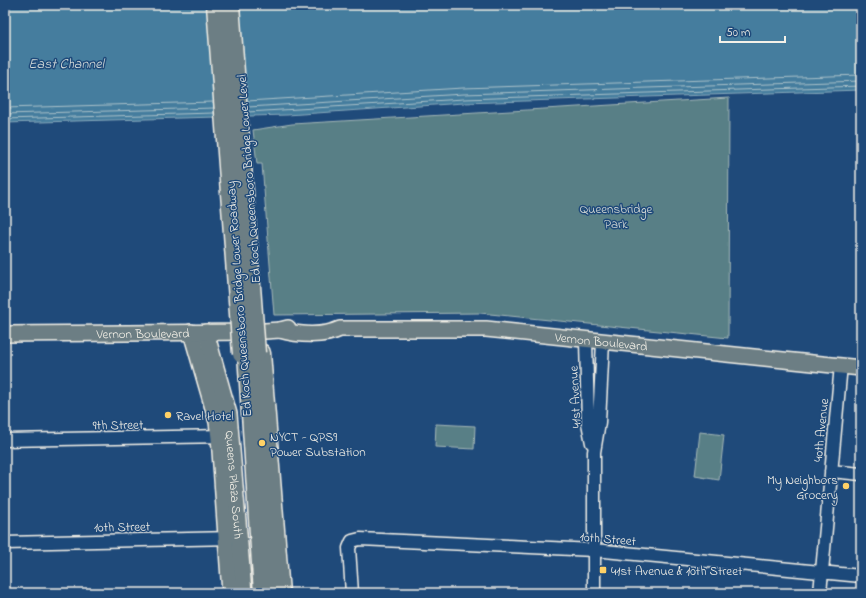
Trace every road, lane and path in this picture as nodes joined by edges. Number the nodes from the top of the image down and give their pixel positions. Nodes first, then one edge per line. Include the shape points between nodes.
1 (216, 5) edge
2 (221, 5) edge
3 (230, 5) edge
4 (235, 5) edge
5 (191, 332) junction
6 (206, 332) junction
7 (5, 334) edge
8 (586, 340) junction
9 (603, 342) junction
10 (259, 353) junction
11 (841, 365) junction
12 (861, 368) edge
13 (226, 436) junction
14 (5, 440) edge
15 (594, 452) junction
16 (830, 471) junction
17 (861, 474) edge
18 (233, 538) junction
19 (5, 543) edge
20 (594, 550) junction
21 (820, 572) junction
22 (861, 576) edge
23 (230, 593) edge
24 (244, 593) edge
25 (262, 593) edge
26 (274, 593) edge
27 (280, 593) edge
28 (352, 593) edge
29 (594, 593) edge
30 (820, 593) edge

1 - 25 highway, Ed Koch Queensboro Bridge Lower Roadway, bridge
2 - 25 highway
3 - 10 highway, bridge
4 - 10 highway, Ed Koch Queensboro Bridge Lower Level
5 - 6 main road, Vernon Boulevard
5 - 7 main road, Vernon Boulevard
5 - 13 main road, Queens Plaza South via 217,422
6 - 8 main road, Vernon Boulevard via 280,330 293,334 319,334 340,329 467,328
6 - 13 main road, Queens Plaza South via 229,414
8 - 9 main road, Vernon Boulevard
8 - 15 street, 41st Avenue via 588,423
9 - 11 main road, Vernon Boulevard
9 - 15 street, 41st Avenue via 599,422
10 - 26 highway
10 - 27 highway
11 - 12 main road, Vernon Boulevard
11 - 16 street, 40th Avenue
13 - 14 street, 9th Street
13 - 18 main road, Queens Plaza South
15 - 20 street, 41st Avenue
16 - 17 street
16 - 21 street, 40th Avenue
18 - 19 street, 10th Street
18 - 23 main road, Queens Plaza South
18 - 24 main road, Queens Plaza South
20 - 21 street, 10th Street
20 - 28 street, 10th Street via 360,539 352,541 349,548
20 - 29 street, 41st Avenue
21 - 22 street, 10th Street
21 - 30 street, 40th Avenue

